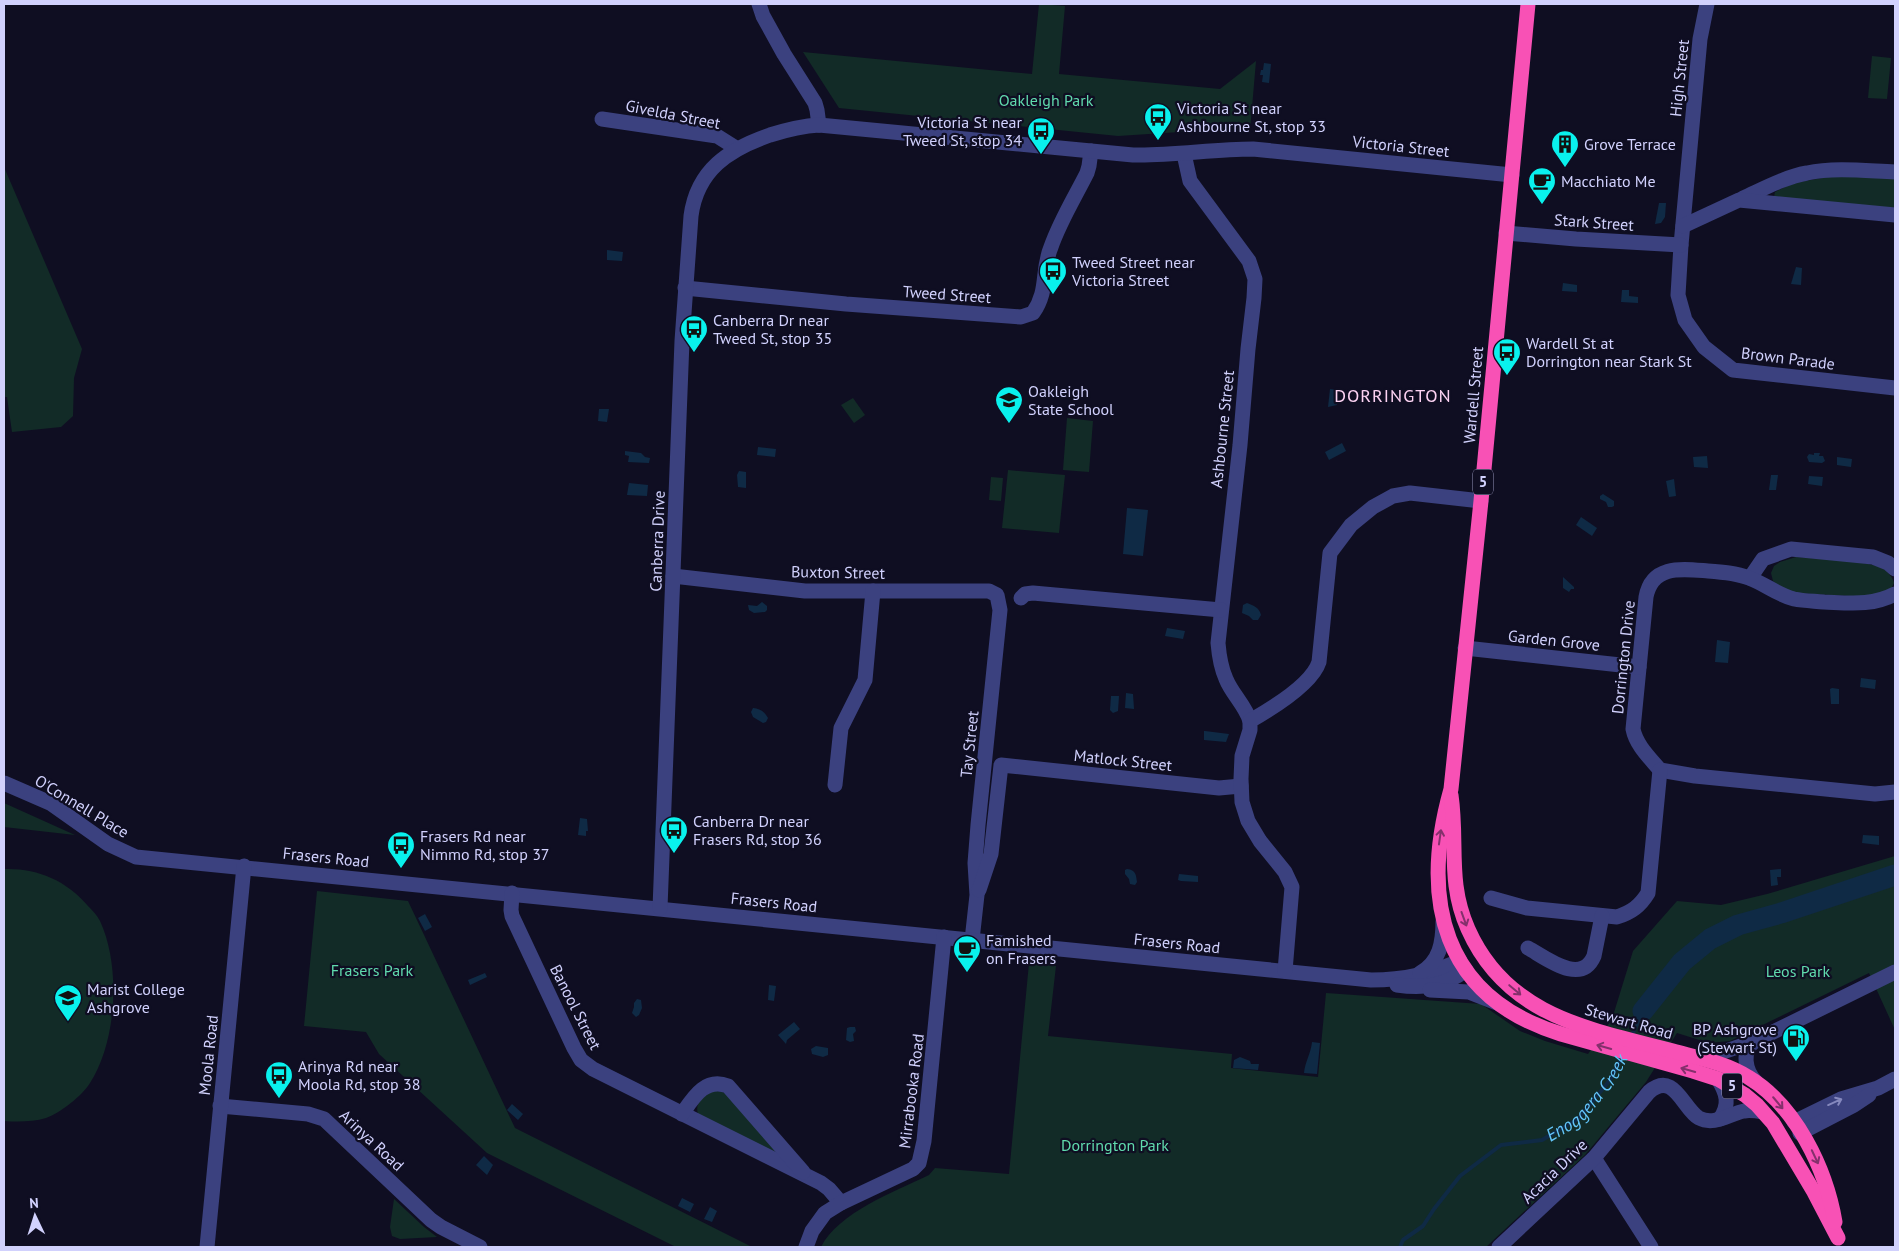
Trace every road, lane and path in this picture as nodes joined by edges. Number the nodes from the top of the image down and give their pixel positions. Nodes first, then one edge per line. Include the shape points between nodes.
1 (759, 4) edge
2 (1528, 4) edge
3 (1707, 4) edge
4 (602, 119) dead end
5 (819, 125) junction
6 (736, 148) junction
7 (1091, 150) junction
8 (1184, 154) junction
9 (1895, 172) edge
10 (1512, 175) junction
11 (705, 179) joint
12 (1739, 200) junction
13 (1895, 215) edge
14 (1683, 226) junction
15 (1506, 233) junction
16 (1681, 245) junction
17 (685, 288) junction
18 (1895, 388) edge
19 (1481, 501) junction
20 (1895, 569) edge
21 (673, 576) junction
22 (1750, 578) junction
23 (874, 591) junction
24 (1895, 594) edge
25 (999, 598) joint
26 (1021, 598) dead end
27 (1220, 610) junction
28 (1465, 648) junction
29 (1639, 667) junction
30 (1250, 721) junction
31 (1001, 765) joint
32 (1660, 770) junction
33 (4, 783) edge
34 (835, 785) dead end
35 (1241, 786) junction
36 (1451, 789) junction
37 (1895, 792) edge
38 (173, 860) joint
39 (244, 866) junction
40 (512, 893) junction
41 (978, 895) junction
42 (1491, 898) dead end
43 (660, 908) junction
44 (1602, 916) junction
45 (1443, 921) junction
46 (944, 937) junction
47 (972, 940) junction
48 (1528, 948) dead end
49 (1482, 955) junction
50 (1463, 966) junction
51 (1285, 971) junction
52 (1895, 972) edge
53 (1400, 979) junction
54 (1371, 980) junction
55 (1415, 987) junction
56 (1500, 1005) junction
57 (1755, 1041) junction
58 (1669, 1057) junction
59 (1699, 1058) junction
60 (1718, 1079) junction
61 (1895, 1079) edge
62 (1756, 1082) junction
63 (220, 1106) junction
64 (1763, 1112) junction
65 (682, 1114) junction
66 (1720, 1119) junction
67 (1797, 1127) junction
68 (1782, 1137) junction
69 (1594, 1158) junction
70 (808, 1178) junction
71 (841, 1203) junction
72 (1840, 1242) edge
73 (207, 1247) edge
74 (480, 1247) edge
75 (806, 1247) edge
76 (1499, 1247) edge
77 (1651, 1247) edge

1 - 5 street via 784,54 815,103
2 - 10 highway, Wardell Street / 5
3 - 14 street, High Street via 1700,39
4 - 6 street, Givelda Street via 717,136
5 - 6 street, Victoria Street via 790,129
5 - 7 street, Victoria Street
6 - 11 street, Victoria Street via 719,161
7 - 8 street, Victoria Street via 1133,155
7 - 17 street, Tweed Street via 1090,166 1050,247 1043,294 1033,313 1021,317
8 - 10 street, Victoria Street via 1253,149
8 - 27 street, Ashbourne Street via 1190,181 1249,261 1254,279 1240,445
9 - 12 street via 1806,173
10 - 15 highway, Wardell Street / 5
11 - 17 street, Canberra Drive via 692,205
12 - 13 street
12 - 14 street
14 - 16 street, High Street
15 - 16 street, Stark Street
15 - 19 highway, Wardell Street / 5
16 - 18 street, Brown Parade via 1678,296 1685,320 1704,347 1733,370
17 - 21 street, Canberra Drive
19 - 28 highway, Wardell Street / 5
19 - 30 street via 1410,493 1393,496 1372,507 1351,525 1330,553 1316,671 1308,681
20 - 22 street via 1873,557 1791,549 1763,559
21 - 23 street, Buxton Street via 806,591
21 - 43 street, Canberra Drive
22 - 24 street, Dorrington Drive via 1788,597 1802,600 1867,604
22 - 29 street, Dorrington Drive via 1685,569 1658,576 1647,592
23 - 25 street, Buxton Street via 989,591
23 - 34 street via 865,680 841,728
25 - 41 street, Tay Street via 976,848
26 - 27 street via 1033,593
27 - 30 street, Ashbourne Street via 1220,661 1226,680
28 - 29 street, Garden Grove
28 - 36 highway, Wardell Street / 5
29 - 32 street, Dorrington Drive via 1633,729 1635,737
30 - 35 street via 1242,756
31 - 35 street, Matlock Street via 1219,788
31 - 41 street, Tay Street via 991,854
32 - 37 street via 1875,794
32 - 44 street via 1648,893 1631,912 1617,917
33 - 38 street, O'Connell Place via 50,803 123,852 136,857
35 - 51 street via 1248,821 1292,887
45 -> 36 highway, Wardell Street / 5 via 1437,863
36 -> 49 highway, Wardell Street / 5 via 1457,898 1468,930
38 - 39 street, Frasers Road
39 - 40 street, Frasers Road
39 - 63 street, Moola Road
40 - 43 street, Frasers Road
40 - 65 street, Banool Street via 512,916 581,1060
41 - 47 street, Tay Street
42 - 44 street via 1527,908
43 - 46 street, Frasers Road
44 - 48 street via 1594,956 1585,967 1567,969
45 - 50 highway, Wardell Street / 5
45 - 53 street, Frasers Road via 1442,942 1435,961 1423,972
46 - 47 street, Frasers Road
46 - 71 street, Mirrabooka Road via 924,1141 919,1163 913,1169
47 - 51 street, Frasers Road
49 - 50 highway
49 -> 58 highway, Stewart Road / 5 via 1503,981 1534,1005 1556,1017
50 - 53 street, Frasers Road
50 - 55 street, Frasers Road via 1440,984
50 - 56 highway, Stewart Road / 5
51 - 54 street, Frasers Road
52 - 57 street
53 - 54 street, Frasers Road
54 - 55 street, Frasers Road
55 - 56 street via 1469,992
58 -> 56 highway, Stewart Road / 5 via 1577,1039 1536,1026
57 - 59 street
57 - 62 street via 1745,1057 1750,1075
58 - 59 highway, Stewart Road / 5
60 -> 58 highway, Stewart Road / 5
59 - 62 highway, Stewart Road / 5
60 - 64 highway, Stewart Road / 5 via 1746,1095
60 - 66 street via 1726,1093 1727,1103
61 - 67 street via 1878,1088 1841,1099
62 -> 67 highway, Stewart Road / 5
63 - 73 street, Moola Road
63 - 74 street, Arinya Road via 318,1116 431,1220
64 - 66 street, Acacia Drive via 1744,1111
64 - 68 highway, Stewart Road / 5
65 - 70 street, Banool Street
65 - 70 street, Banool Street via 704,1088 719,1084 728,1086
66 - 69 street, Acacia Drive via 1709,1121 1698,1117 1674,1090 1659,1086 1649,1092
67 - 68 highway
67 -> 72 highway, Stewart Road / 5 via 1824,1178
68 - 72 highway, Stewart Road / 5
69 - 76 street, Acacia Drive
69 - 77 street
70 - 71 street, Banool Street via 829,1189
71 - 75 street, Mirrabooka Road via 825,1213 812,1231

